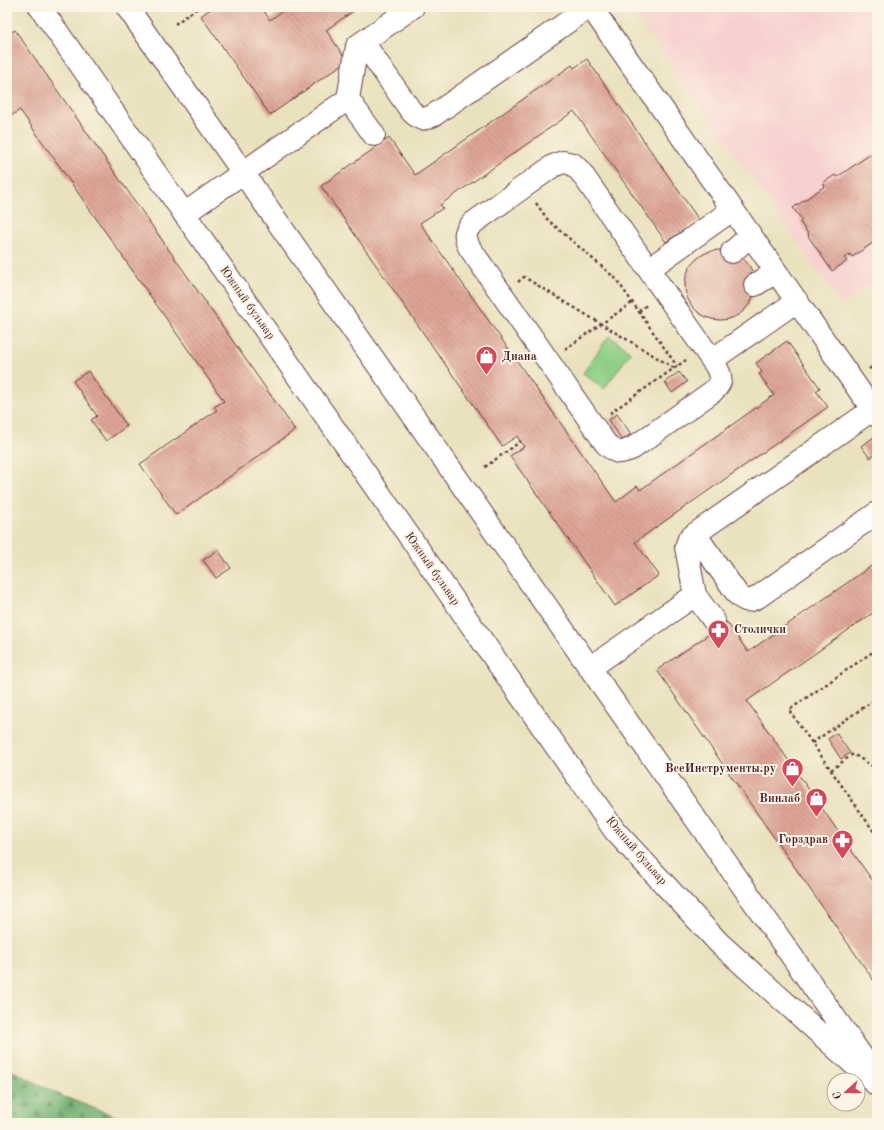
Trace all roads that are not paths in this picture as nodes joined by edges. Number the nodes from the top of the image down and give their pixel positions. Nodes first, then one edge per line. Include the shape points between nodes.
1 (40, 7) edge
2 (128, 7) edge
3 (413, 7) edge
4 (590, 7) edge
5 (363, 42) junction
6 (348, 99) junction
7 (374, 135) dead end
8 (243, 172) junction
9 (732, 210) junction
10 (184, 214) junction
11 (750, 236) junction
12 (732, 252) dead end
13 (649, 269) junction
14 (776, 272) junction
15 (755, 285) dead end
16 (796, 301) junction
17 (708, 354) junction
18 (875, 413) edge
19 (877, 513) edge
20 (696, 534) junction
21 (695, 595) junction
22 (714, 621) dead end
23 (590, 668) junction
24 (877, 1078) edge
25 (877, 1085) edge

1 - 10 street, Южный бульвар
2 - 8 street
3 - 5 street
4 - 5 street via 426,119 419,118 411,111
4 - 9 street
5 - 6 street via 357,46
6 - 7 street
6 - 8 street
8 - 10 street
8 - 23 street
9 - 11 street
9 - 13 street
10 - 25 street, Южный бульвар via 615,831 719,943
11 - 12 street
11 - 14 street
13 - 17 street
13 - 17 street via 573,164 563,162 553,166 466,229 465,238 469,247 606,444 614,451 623,452 633,448 719,385 721,376
14 - 15 street
14 - 16 street
16 - 17 street
16 - 18 street
18 - 20 street
19 - 20 street via 750,601 738,595
20 - 21 street via 689,539 686,548
21 - 22 street
21 - 23 street
23 - 24 street

